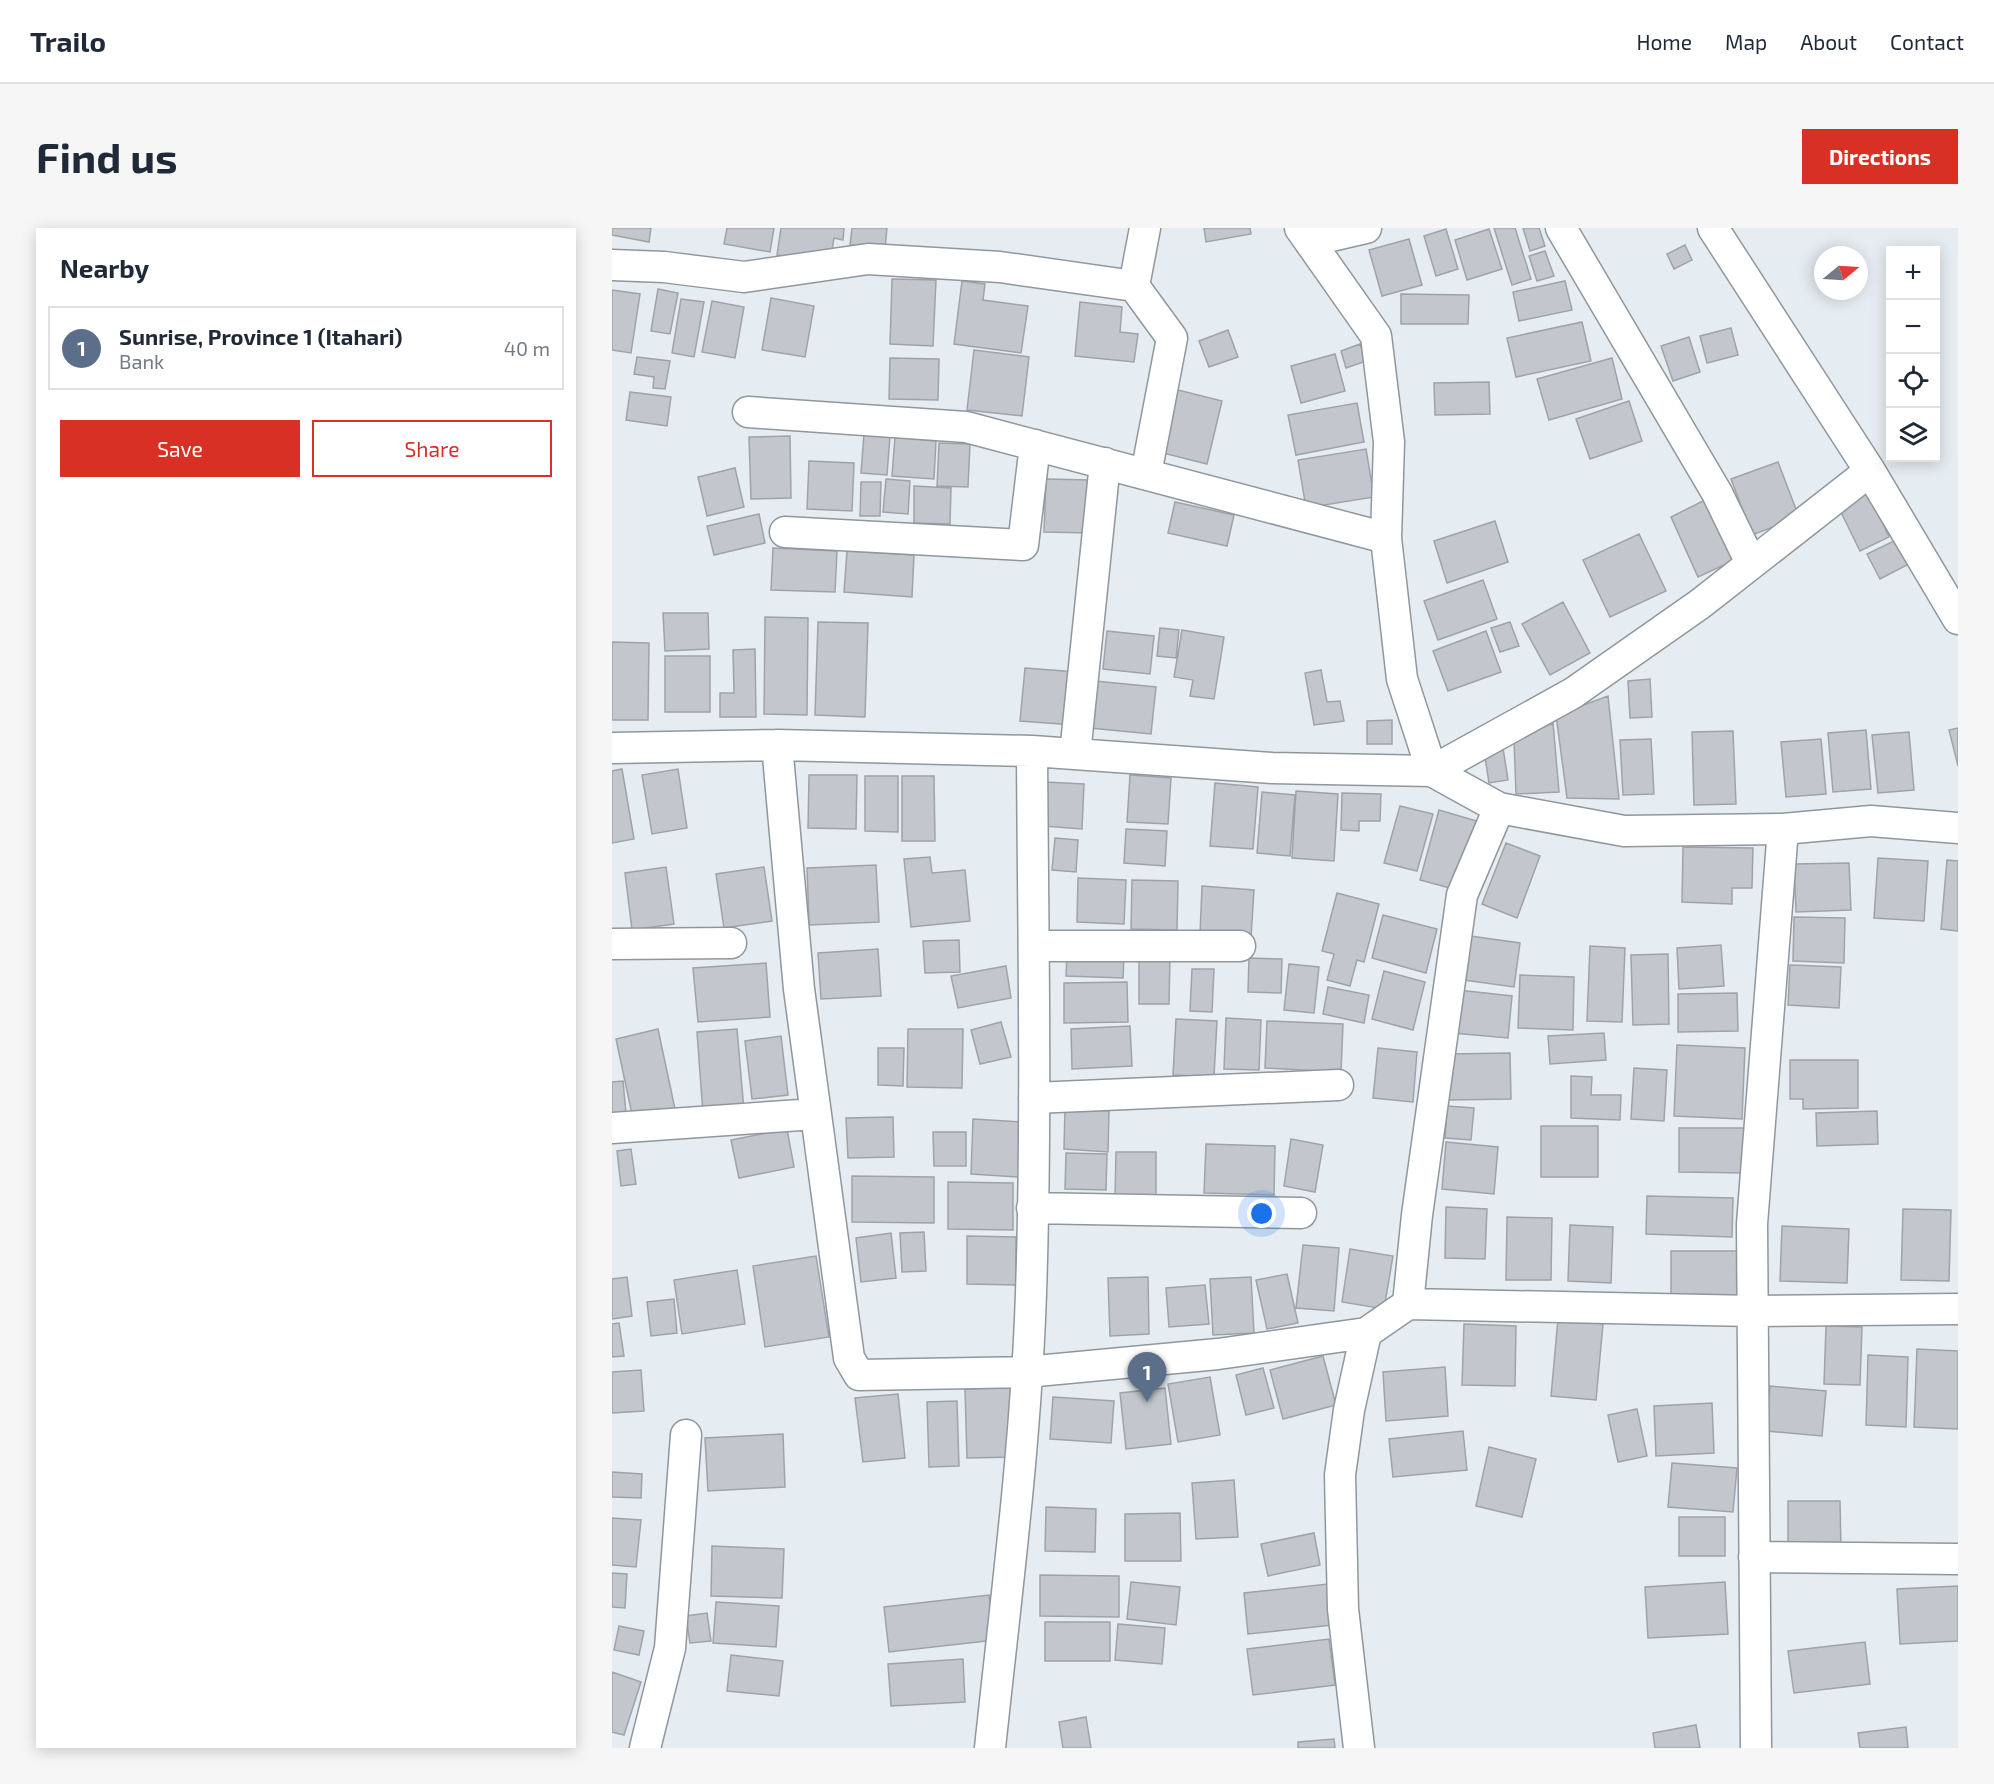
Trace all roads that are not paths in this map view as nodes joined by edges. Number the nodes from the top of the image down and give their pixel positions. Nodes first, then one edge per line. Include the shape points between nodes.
1 (1145, 228) edge
2 (1366, 228) edge
3 (1561, 228) edge
4 (1713, 228) edge
5 (1305, 234) edge
6 (612, 265) edge
7 (1134, 286) junction
8 (748, 412) dead end
9 (1035, 445) junction
10 (1106, 463) junction
11 (1870, 471) junction
12 (1146, 474) junction
13 (785, 532) dead end
14 (1386, 538) junction
15 (1751, 563) junction
16 (1958, 619) edge
17 (777, 745) junction
18 (612, 748) edge
19 (1032, 751) junction
20 (1075, 754) junction
21 (1432, 771) junction
22 (1499, 808) junction
23 (1958, 828) edge
24 (1784, 829) junction
25 (731, 943) dead end
26 (612, 944) edge
27 (1034, 946) junction
28 (1240, 946) dead end
29 (1338, 1085) dead end
30 (1034, 1098) junction
31 (815, 1114) junction
32 (612, 1128) edge
33 (1032, 1209) junction
34 (1301, 1213) dead end
35 (1408, 1304) junction
36 (1958, 1309) edge
37 (1753, 1311) junction
38 (1366, 1333) junction
39 (1026, 1372) junction
40 (686, 1434) dead end
41 (1754, 1557) junction
42 (1958, 1559) edge
43 (645, 1748) edge
44 (990, 1748) edge
45 (1359, 1748) edge
46 (1756, 1748) edge

1 - 7 street
2 - 5 street
3 - 15 street via 1717,493
4 - 11 street
5 - 14 street via 1376,336 1389,442
6 - 7 street via 744,277 868,259 1000,267
7 - 12 street via 1172,338
8 - 9 street via 966,427
9 - 10 street
9 - 13 street via 1023,544
10 - 12 street
10 - 20 street
11 - 15 street
11 - 16 street
12 - 14 street
14 - 21 street via 1402,679
15 - 21 street via 1700,604 1573,693
17 - 18 street
17 - 19 street
17 - 31 street via 799,989
19 - 20 street
19 - 27 street
20 - 21 street via 1272,768
21 - 22 street
22 - 24 street via 1624,831
22 - 35 street via 1462,895
23 - 24 street via 1870,821
24 - 37 street via 1752,1224
25 - 26 street
27 - 28 street
27 - 30 street
29 - 30 street
30 - 33 street
31 - 32 street
31 - 39 street via 849,1358 860,1375
33 - 34 street
33 - 39 street
35 - 37 street
35 - 38 street
36 - 37 street
37 - 41 street
38 - 39 street via 1218,1354
38 - 45 street via 1340,1474 1343,1609
39 - 44 street
40 - 43 street via 670,1648
41 - 42 street
41 - 46 street

